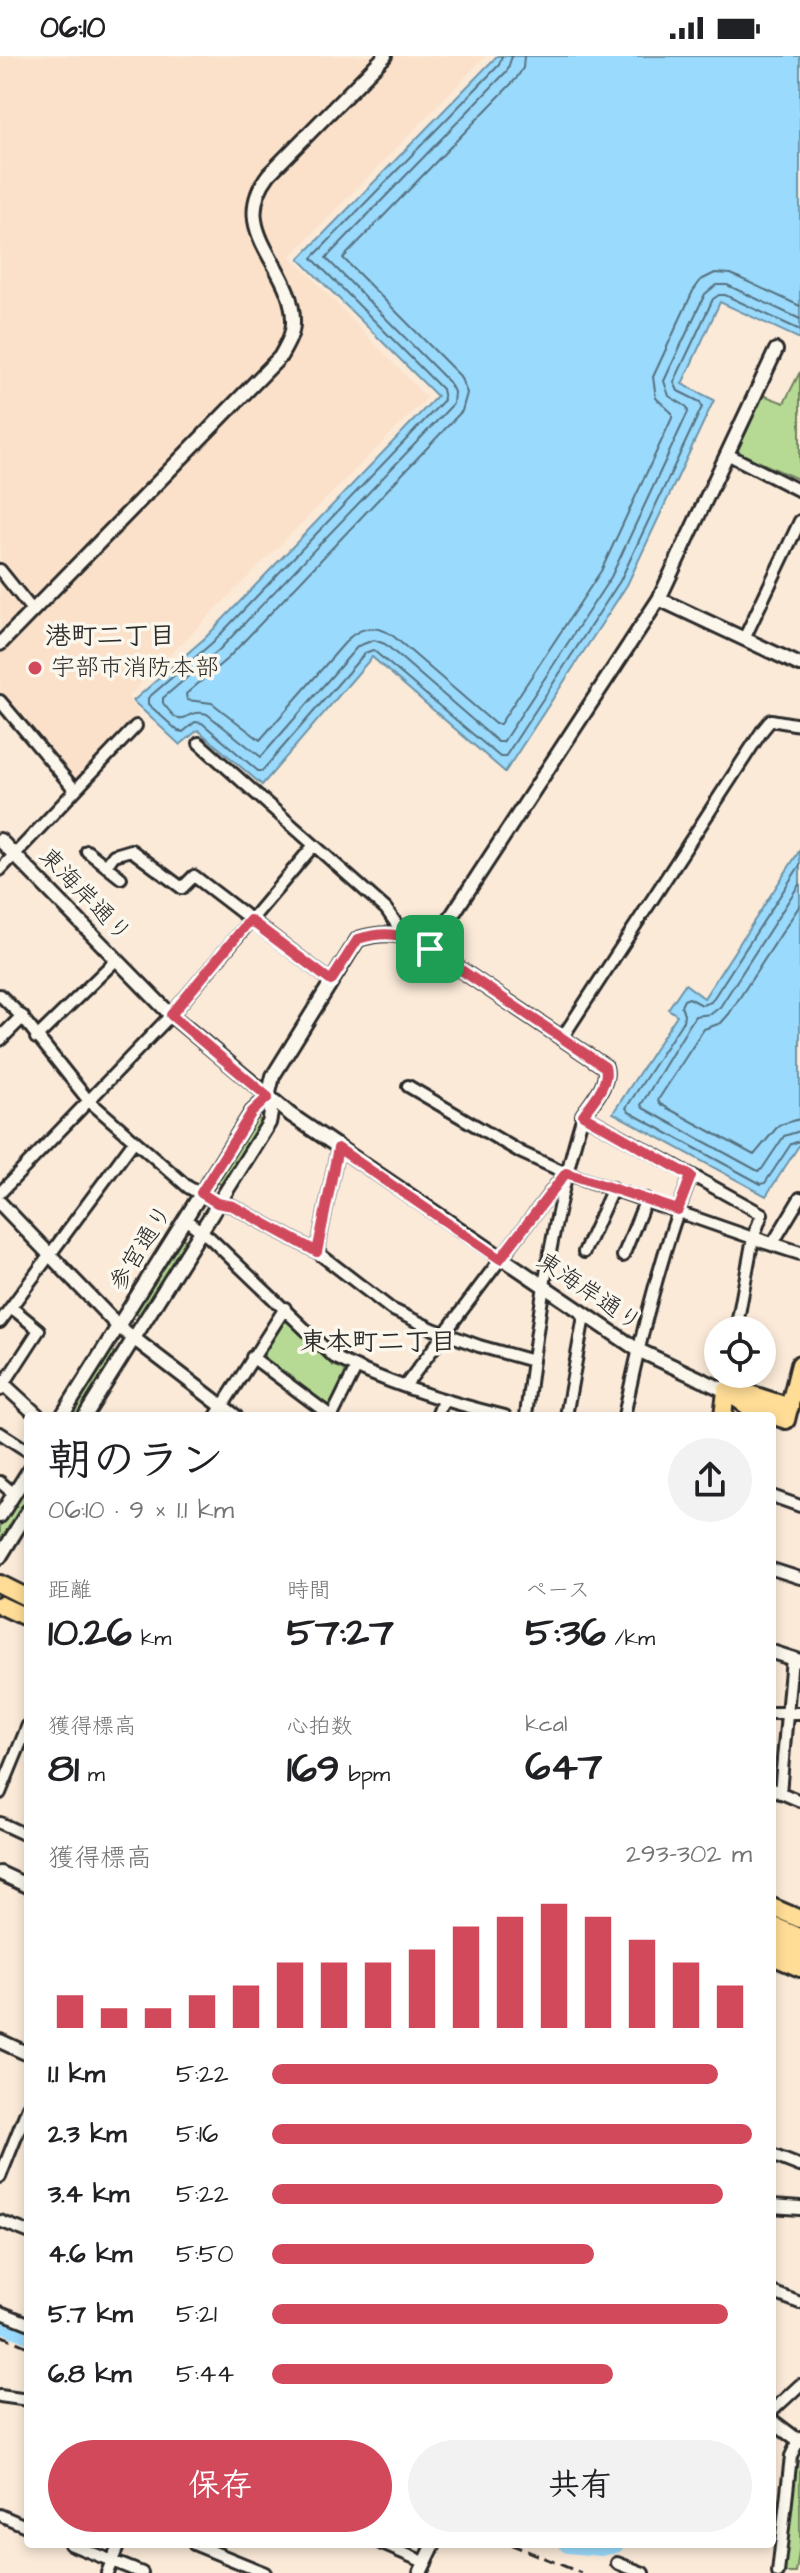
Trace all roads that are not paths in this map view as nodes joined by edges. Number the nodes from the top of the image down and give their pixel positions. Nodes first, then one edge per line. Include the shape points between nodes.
1 (385, 56) edge
2 (776, 350) dead end
3 (727, 454) junction
4 (800, 491) edge
5 (800, 521) edge
6 (0, 570) edge
7 (659, 599) junction
8 (33, 611) junction
9 (744, 639) junction
10 (0, 644) edge
11 (800, 665) edge
12 (0, 701) edge
13 (800, 725) edge
14 (136, 726) dead end
15 (199, 743) dead end
16 (75, 790) junction
17 (0, 840) edge
18 (314, 845) junction
19 (87, 851) dead end
20 (14, 855) junction
21 (106, 866) junction
22 (0, 870) edge
23 (121, 878) dead end
24 (250, 920) junction
25 (405, 936) junction
26 (430, 949) junction
27 (116, 960) junction
28 (331, 981) junction
29 (0, 995) edge
30 (171, 1015) junction
31 (22, 1017) junction
32 (36, 1038) junction
33 (562, 1038) junction
34 (0, 1039) edge
35 (408, 1086) dead end
36 (268, 1097) junction
37 (88, 1100) junction
38 (583, 1115) junction
39 (134, 1141) junction
40 (338, 1148) junction
41 (566, 1173) junction
42 (691, 1176) junction
43 (613, 1188) junction
44 (0, 1193) edge
45 (201, 1193) junction
46 (800, 1198) edge
47 (646, 1199) junction
48 (0, 1203) edge
49 (217, 1203) junction
50 (678, 1210) junction
51 (185, 1219) junction
52 (201, 1229) junction
53 (753, 1238) junction
54 (773, 1243) junction
55 (317, 1252) junction
56 (584, 1252) dead end
57 (800, 1253) edge
58 (50, 1254) junction
59 (623, 1256) dead end
60 (500, 1259) junction
61 (543, 1287) junction
62 (11, 1307) junction
63 (285, 1308) junction
64 (584, 1316) junction
65 (739, 1316) edge
66 (0, 1322) edge
67 (119, 1327) junction
68 (445, 1332) junction
69 (134, 1339) junction
70 (638, 1350) junction
71 (252, 1357) junction
72 (533, 1361) junction
73 (800, 1364) edge
74 (356, 1368) junction
75 (704, 1374) edge
76 (1, 1386) edge
77 (405, 1386) junction
78 (726, 1388) edge
79 (739, 1388) edge
80 (443, 1401) junction
81 (219, 1411) edge
82 (33, 1412) edge
83 (65, 1412) edge
84 (88, 1412) edge
85 (327, 1412) edge
86 (334, 1412) edge
87 (439, 1412) edge
88 (488, 1412) edge
89 (527, 1412) edge
90 (567, 1412) edge
91 (625, 1412) edge
92 (723, 1412) edge
93 (794, 1416) edge
94 (0, 1433) edge
95 (24, 1448) edge
96 (24, 1478) edge
97 (0, 1482) edge
98 (14, 1494) junction
99 (776, 1497) edge
100 (800, 1506) edge
101 (0, 1516) edge
102 (24, 1518) edge
103 (0, 1557) edge
104 (776, 1570) edge
105 (800, 1578) edge
106 (0, 1584) edge
107 (24, 1596) edge
108 (0, 1605) edge
109 (24, 1616) edge
110 (776, 1653) edge
111 (796, 1660) edge
112 (776, 1713) edge
113 (786, 1713) junction
114 (800, 1713) edge
115 (23, 1752) edge
116 (776, 1791) edge
117 (0, 1793) edge
118 (800, 1801) edge
119 (0, 1823) edge
120 (24, 1834) edge
121 (0, 1873) edge
122 (24, 1884) edge
123 (776, 1909) edge
124 (800, 1919) edge
125 (776, 1927) edge
126 (800, 1937) edge
127 (776, 1942) edge
128 (800, 1952) edge
129 (776, 1958) edge
130 (800, 1968) edge
131 (0, 2041) edge
132 (24, 2052) edge
133 (24, 2117) edge
134 (776, 2157) edge
135 (800, 2166) edge
136 (0, 2177) edge
137 (776, 2206) edge
138 (800, 2208) edge
139 (0, 2221) edge
140 (24, 2230) edge
141 (776, 2294) edge
142 (800, 2303) edge
143 (0, 2312) edge
144 (24, 2321) edge
145 (800, 2385) edge
146 (0, 2396) edge
147 (24, 2399) edge
148 (776, 2407) edge
149 (777, 2425) edge
150 (799, 2440) edge
151 (0, 2515) edge
152 (24, 2525) edge
153 (80, 2548) edge
154 (117, 2548) edge
155 (204, 2548) edge
156 (389, 2548) edge
157 (429, 2548) edge
158 (112, 2561) junction
159 (617, 2563) dead end
160 (422, 2567) edge
161 (107, 2573) edge
162 (142, 2573) edge
163 (265, 2573) edge
164 (643, 2573) edge
165 (778, 2573) edge

1 - 8 street via 257,190 254,219 293,321 280,357
2 - 3 street
3 - 4 street
3 - 7 street
5 - 9 street
6 - 8 street
7 - 9 street
7 - 26 street
8 - 10 street
9 - 11 street
12 - 16 street
13 - 33 street via 771,720 762,731
14 - 16 street
15 - 18 street
16 - 20 street
17 - 20 street, 東海岸通り
18 - 24 street
18 - 25 street via 386,909
19 - 21 street
20 - 22 street
20 - 27 street, 東海岸通り
21 - 23 street
21 - 24 street via 114,855 131,850 182,888 194,876
24 - 28 street
24 - 30 street
25 - 26 street
25 - 28 street via 378,933 358,939
26 - 33 street
27 - 30 street, 東海岸通り
27 - 32 street
28 - 36 street via 273,1076
29 - 31 street
30 - 36 street, 東海岸通り
30 - 37 street
31 - 32 street
31 - 34 street
32 - 37 street
33 - 38 street via 607,1073
35 - 41 street
36 - 40 street, 東海岸通り
36 - 45 street, 参宮通り via 252,1112
36 - 49 street, 参宮通り via 269,1123
37 - 39 street
37 - 44 street
38 - 41 street
38 - 42 street
39 - 45 street
39 - 58 street
40 - 55 street
40 - 60 street, 東海岸通り
41 - 43 street
41 - 60 street
41 - 61 street
42 - 50 street
42 - 53 street via 762,1214
43 - 47 street
43 - 56 street
45 - 49 street
45 - 51 street, 参宮通り
46 - 54 street
47 - 50 street
47 - 59 street
48 - 58 street
49 - 52 street, 参宮通り
49 - 55 street via 233,1206
50 - 53 street
50 - 70 street
51 - 52 street
51 - 67 street, 参宮通り
52 - 63 street
52 - 69 street, 参宮通り
53 - 54 street
53 - 65 street
54 - 57 street
55 - 68 street via 391,1309
58 - 62 street
58 - 67 street
60 - 61 street, 東海岸通り
60 - 68 street
61 - 64 street, 東海岸通り
61 - 72 street
62 - 66 street
62 - 76 street via 39,1330
63 - 71 street
63 - 74 street via 334,1357
64 - 70 street, 東海岸通り
64 - 90 street
67 - 69 street
67 - 83 street, 参宮通り
68 - 72 street
68 - 77 street
69 - 81 street
69 - 84 street, 参宮通り
70 - 75 street, 東海岸通り
70 - 91 street
71 - 81 street
71 - 85 street
72 - 89 street
73 - 93 main road
74 - 77 street
74 - 86 street
76 - 82 street
77 - 80 street
78 - 92 main road
79 - 93 main road
80 - 87 street
80 - 88 street
94 - 95 street
96 - 98 street
97 - 98 street
98 - 101 street
99 - 100 street
102 - 103 street
104 - 105 street
106 - 107 main road
108 - 109 main road
110 - 111 street
111 - 113 street
112 - 113 street
113 - 114 street
113 - 116 street
115 - 117 street
116 - 118 street
119 - 120 street
121 - 122 street
123 - 124 main road
125 - 126 main road
127 - 128 main road
129 - 130 main road
131 - 132 street
133 - 136 street
134 - 135 street
137 - 138 street
139 - 140 street
141 - 142 street
143 - 144 street
145 - 148 street
146 - 147 street
149 - 150 street
150 - 165 street via 791,2456
151 - 152 street
153 - 158 street
154 - 158 street
155 - 163 street
156 - 160 street
157 - 160 street
158 - 161 street
158 - 162 street
159 - 164 street

